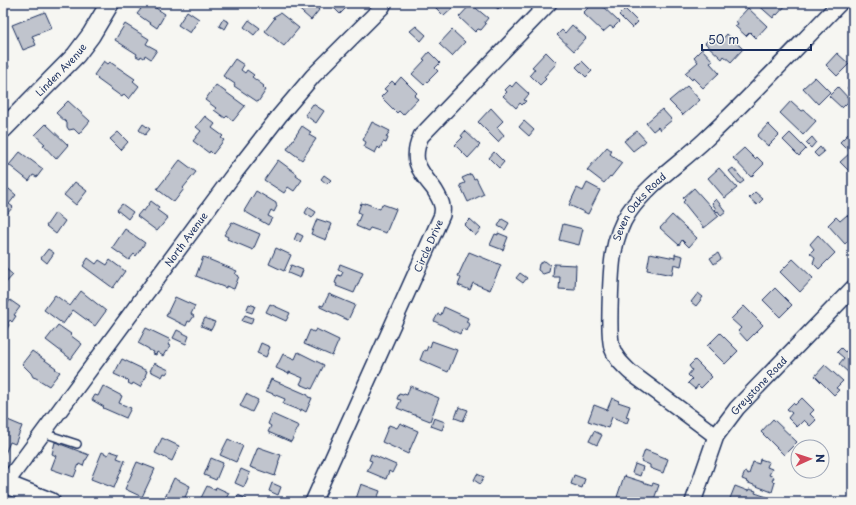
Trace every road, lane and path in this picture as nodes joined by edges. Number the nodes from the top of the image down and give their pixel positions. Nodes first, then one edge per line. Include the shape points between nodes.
1 (110, 3) edge
2 (384, 3) edge
3 (549, 3) edge
4 (840, 3) edge
5 (3, 129) edge
6 (853, 288) edge
7 (43, 432) junction
8 (716, 436) junction
9 (77, 444) dead end
10 (4, 485) edge
11 (51, 502) edge
12 (312, 502) edge
13 (693, 502) edge

1 - 5 street, Linden Avenue via 76,55
2 - 7 street, North Avenue via 382,8 313,76 280,115
3 - 12 street, Circle Drive via 421,136 416,147 419,169 439,196 442,215
4 - 8 street, Seven Oaks Road via 705,140 646,192 628,213 613,254 610,326 612,347 617,360
6 - 8 street, Greystone Road via 738,408
7 - 9 lane
7 - 10 street, North Avenue
8 - 13 street, Greystone Road
10 - 11 street

